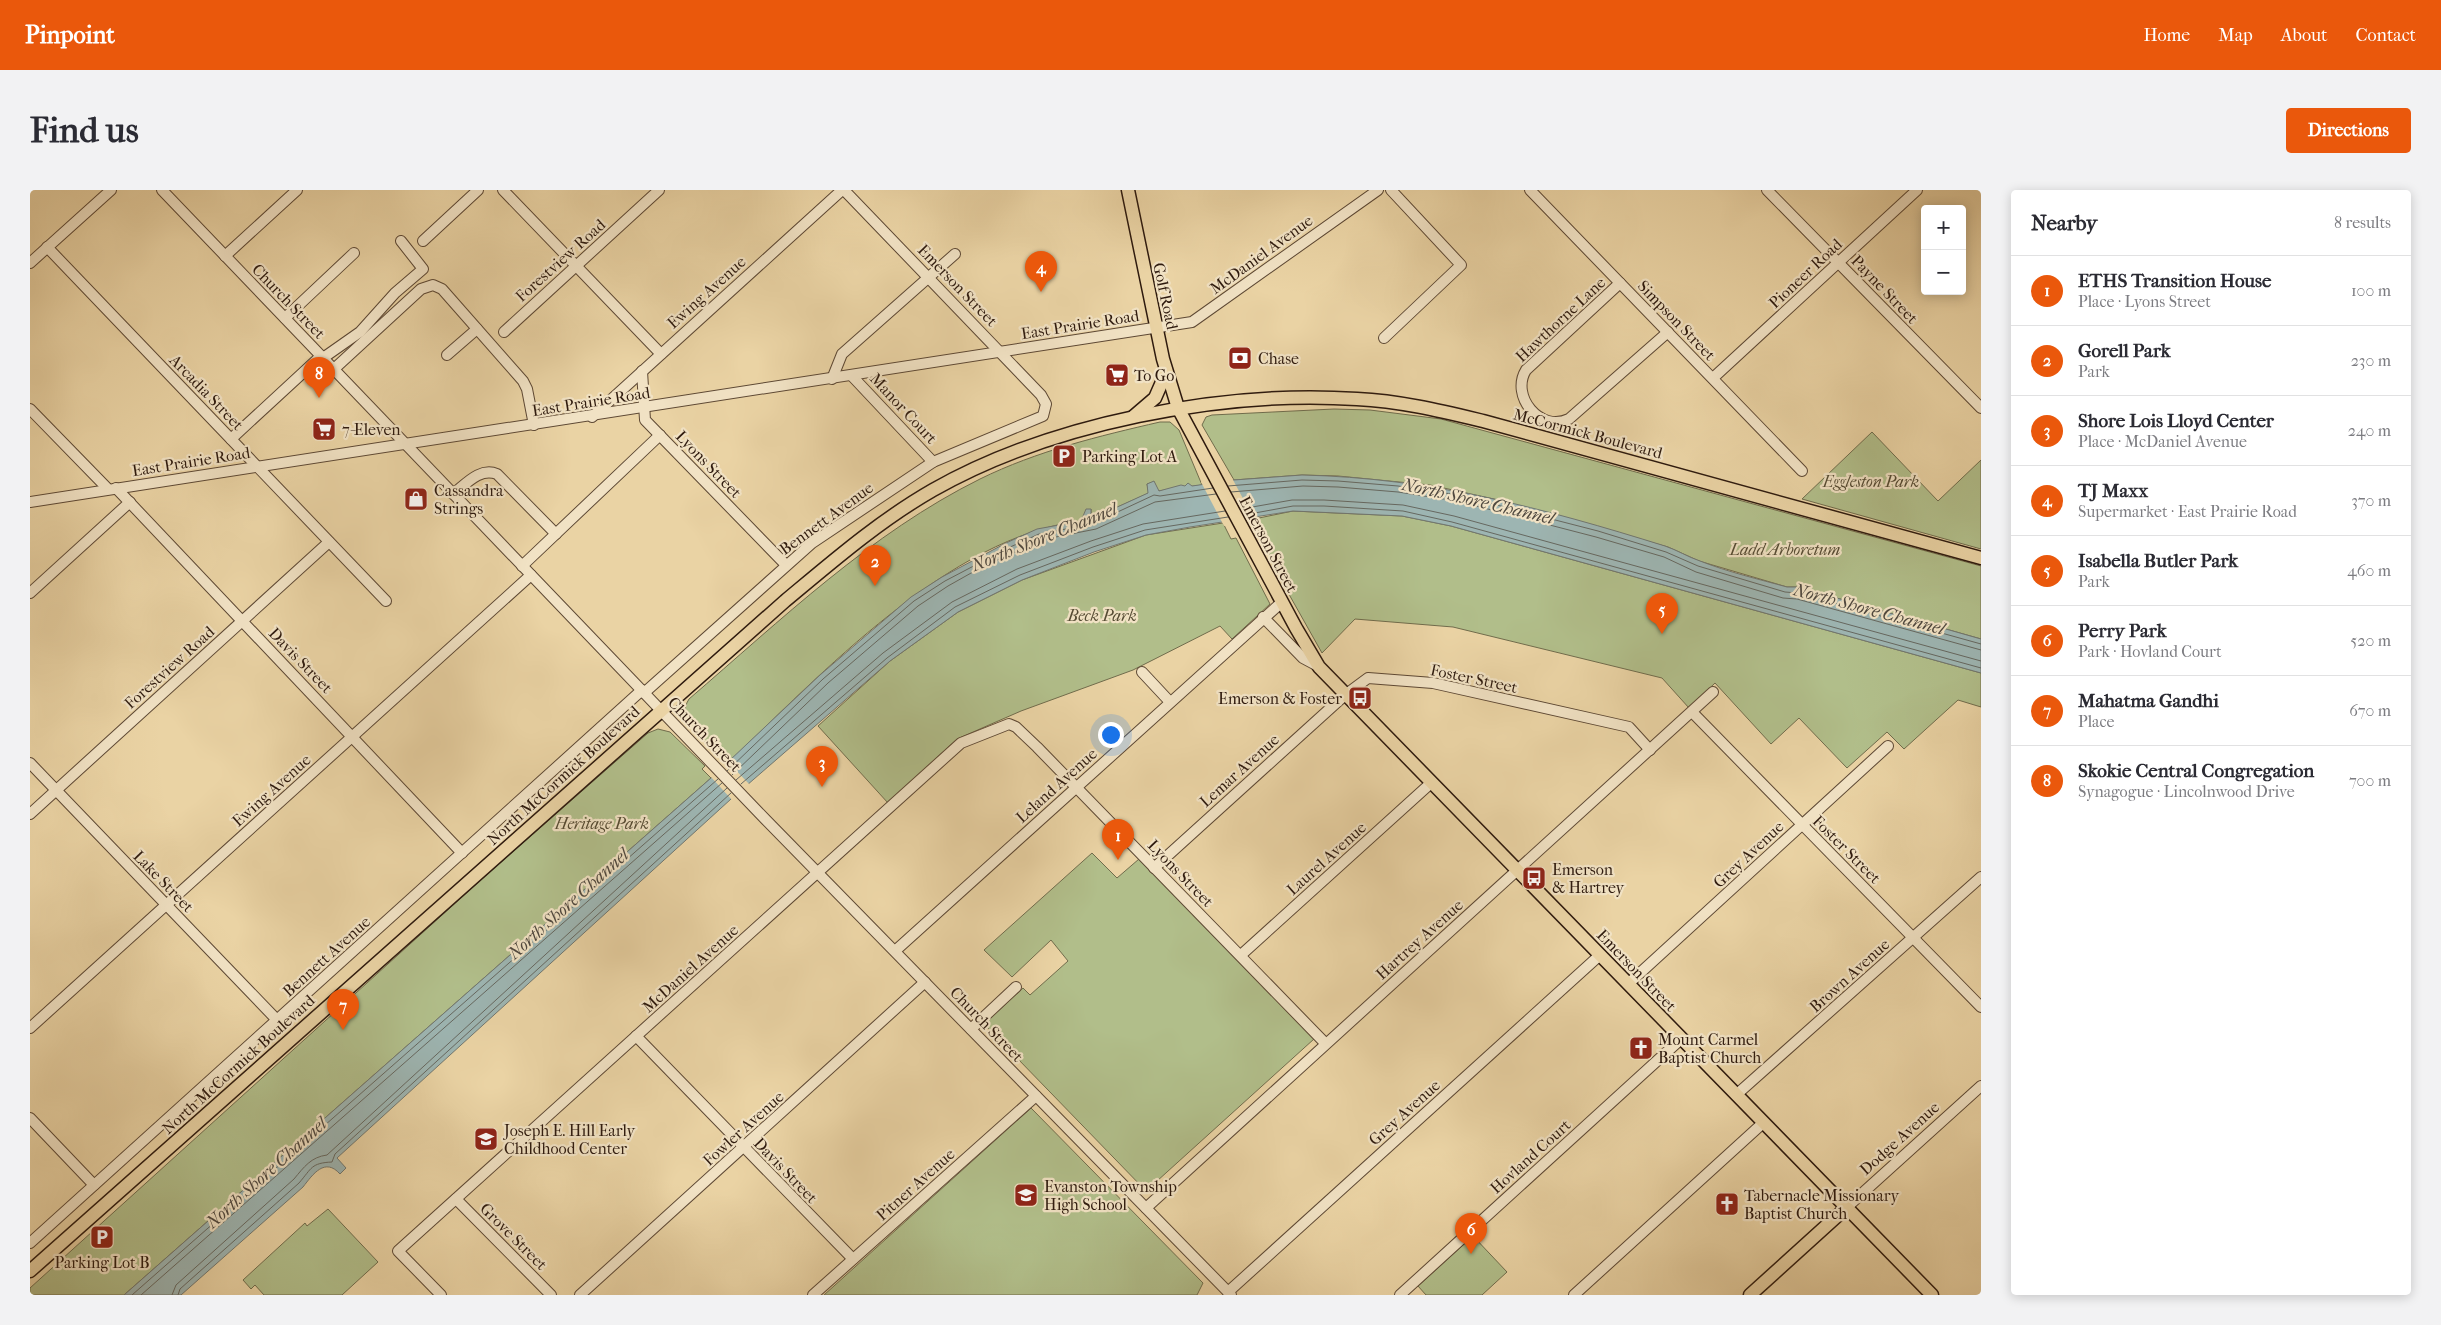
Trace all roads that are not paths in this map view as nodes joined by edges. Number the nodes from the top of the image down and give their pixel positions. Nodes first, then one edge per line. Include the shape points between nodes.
1 (111, 190) edge
2 (162, 190) edge
3 (297, 190) edge
4 (478, 190) edge
5 (503, 190) edge
6 (659, 190) edge
7 (843, 190) edge
8 (1128, 190) edge
9 (1378, 190) edge
10 (1391, 190) edge
11 (1530, 190) edge
12 (1767, 190) edge
13 (1917, 190) edge
14 (401, 241) dead end
15 (424, 241) dead end
16 (47, 247) junction
17 (354, 253) dead end
18 (955, 254) dead end
19 (225, 256) junction
20 (30, 263) edge
21 (1839, 263) junction
22 (575, 265) junction
23 (928, 277) junction
24 (1620, 283) junction
25 (285, 318) junction
26 (1156, 327) junction
27 (477, 329) junction
28 (504, 332) dead end
29 (1668, 332) junction
30 (1384, 338) dead end
31 (1001, 352) junction
32 (661, 354) junction
33 (447, 355) dead end
34 (322, 357) junction
35 (334, 369) junction
36 (642, 371) junction
37 (1166, 373) junction
38 (852, 376) junction
39 (1712, 378) junction
40 (832, 379) junction
41 (1046, 404) joint
42 (645, 408) junction
43 (1178, 408) junction
44 (1981, 408) edge
45 (30, 409) edge
46 (592, 417) junction
47 (1130, 419) junction
48 (534, 425) junction
49 (660, 435) junction
50 (231, 438) junction
51 (405, 444) junction
52 (933, 462) junction
53 (258, 466) junction
54 (1802, 471) dead end
55 (112, 489) junction
56 (453, 494) junction
57 (30, 502) edge
58 (130, 502) junction
59 (556, 534) junction
60 (329, 542) junction
61 (1981, 558) edge
62 (786, 565) junction
63 (522, 566) junction
64 (531, 575) junction
65 (31, 589) edge
66 (386, 602) dead end
67 (1282, 602) junction
68 (1263, 617) junction
69 (243, 621) junction
70 (1319, 667) junction
71 (1142, 672) dead end
72 (643, 691) junction
73 (1713, 692) dead end
74 (1344, 695) junction
75 (1170, 702) junction
76 (661, 710) junction
77 (1692, 712) junction
78 (1012, 725) joint
79 (353, 737) junction
80 (1888, 746) dead end
81 (1650, 750) junction
82 (30, 763) edge
83 (1431, 783) junction
84 (1077, 787) junction
85 (56, 790) junction
86 (30, 814) edge
87 (1802, 824) junction
88 (462, 853) junction
89 (1154, 868) junction
90 (1517, 870) junction
91 (818, 873) junction
92 (1981, 876) edge
93 (166, 904) junction
94 (1913, 937) junction
95 (895, 951) junction
96 (1241, 955) junction
97 (1600, 955) junction
98 (925, 982) junction
99 (1628, 984) junction
100 (1016, 987) dead end
101 (1981, 1007) edge
102 (277, 1020) junction
103 (30, 1028) edge
104 (971, 1029) junction
105 (636, 1036) junction
106 (1681, 1039) junction
107 (1325, 1043) junction
108 (1981, 1086) edge
109 (1736, 1095) junction
110 (1036, 1096) junction
111 (30, 1118) edge
112 (1763, 1123) junction
113 (744, 1148) junction
114 (94, 1185) junction
115 (456, 1199) junction
116 (1146, 1208) junction
117 (1846, 1208) junction
118 (30, 1243) edge
119 (853, 1260) junction
120 (30, 1271) edge
121 (1229, 1294) edge
122 (441, 1295) edge
123 (550, 1295) edge
124 (580, 1295) edge
125 (814, 1295) edge
126 (1400, 1295) edge
127 (1574, 1295) edge
128 (1750, 1295) edge
129 (1932, 1295) edge

1 - 16 street
2 - 19 street, Church Street
3 - 19 street
4 - 15 street
5 - 22 street
6 - 22 street, Forestview Road
7 - 23 street, Emerson Street
7 - 32 street, Ewing Avenue
8 - 26 main road, Golf Road
9 - 26 street, McDaniel Avenue via 1192,322
10 - 30 street via 1461,265
11 - 24 street, Simpson Street
12 - 21 street, Payne Street
13 - 21 street, Pioneer Road
14 - 34 street via 423,270 396,293 360,332
16 - 20 street
16 - 50 street, Arcadia Street
17 - 25 street
18 - 23 street
19 - 25 street, Church Street
21 - 39 street, Pioneer Road
21 - 44 street, Payne Street
22 - 28 street, Forestview Road
22 - 32 street
23 - 31 street, Emerson Street
23 - 40 street via 842,354
24 - 29 street, Simpson Street
24 - 29 street, Hawthorne Lane via 1526,370 1521,390 1532,412 1554,423 1568,419
25 - 34 street, Church Street
26 - 31 street, East Prairie Road
26 - 37 main road, Golf Road
27 - 33 street
27 - 35 street via 442,289 433,285 421,289
27 - 48 street via 527,389
29 - 39 street, Simpson Street
31 - 38 street, East Prairie Road
31 - 41 street, Emerson Street via 1041,394
32 - 36 street, Ewing Avenue
34 - 35 street, Church Street
34 - 50 street
35 - 51 street, Church Street
36 - 42 street, Lyons Street
36 - 46 street, Ewing Avenue
37 - 43 main road, Golf Road
37 - 47 main road via 1155,398
38 - 40 street, East Prairie Road
38 - 52 street, Manor Court
39 - 54 street, Simpson Street
40 - 42 street, East Prairie Road
41 - 52 street, Bennett Avenue via 1043,416
42 - 46 street, East Prairie Road
42 - 49 street, Lyons Street via 645,420
43 - 47 main road, North McCormick Boulevard
43 - 61 main road, McCormick Boulevard via 1276,399 1356,399 1401,403 1483,421
43 - 67 main road, Emerson Street
45 - 55 street, Davis Street
46 - 48 street, East Prairie Road
47 - 76 main road, North McCormick Boulevard via 1022,448 933,491 867,532
48 - 51 street, East Prairie Road
49 - 59 street
49 - 62 street, Lyons Street
50 - 53 street, Arcadia Street
51 - 53 street, East Prairie Road
51 - 56 street, Church Street
52 - 62 street, Bennett Avenue via 812,543
53 - 55 street, East Prairie Road
53 - 60 street, Arcadia Street
55 - 57 street, East Prairie Road
55 - 58 street, Davis Street
56 - 59 street via 479,474 489,471 497,474
56 - 63 street, Church Street
58 - 65 street
58 - 69 street, Davis Street
59 - 63 street
60 - 66 street, Arcadia Street
60 - 69 street, Forestview Road
62 - 72 street, Bennett Avenue
63 - 64 street, Church Street
64 - 72 street, Church Street
64 - 79 street, Ewing Avenue
67 - 68 street, Leland Avenue
67 - 70 main road, Emerson Street
68 - 70 street, Emerson Street via 1303,658
68 - 75 street, Leland Avenue
69 - 79 street, Davis Street
69 - 85 street, Forestview Road
70 - 74 main road, Emerson Street
71 - 75 street
72 - 76 street, Church Street
72 - 88 street, Bennett Avenue
73 - 77 street, Hartrey Avenue
74 - 81 street, Foster Street via 1368,678 1433,683 1629,727
74 - 83 main road, Emerson Street
74 - 89 street, Lemar Avenue
75 - 84 street, Leland Avenue
76 - 91 street, Church Street
76 - 120 main road, North McCormick Boulevard
77 - 81 street, Hartrey Avenue
77 - 87 street, Foster Street
78 - 84 street, Lyons Street
78 - 91 street, McDaniel Avenue via 961,744
79 - 88 street, Davis Street
79 - 93 street, Ewing Avenue
80 - 87 street, Grey Avenue
81 - 90 street, Hartrey Avenue
82 - 85 street, Lake Street
83 - 90 main road, Emerson Street
83 - 96 street, Laurel Avenue
84 - 89 street, Lyons Street
84 - 95 street, Leland Avenue
85 - 86 street, Forestview Road
85 - 93 street, Lake Street
87 - 94 street, Foster Street
87 - 99 street, Grey Avenue
88 - 102 street, Bennett Avenue
89 - 96 street, Lyons Street
90 - 97 main road, Emerson Street
90 - 107 street, Hartrey Avenue
91 - 95 street, Church Street
91 - 105 street, McDaniel Avenue
92 - 94 street, Brown Avenue
93 - 102 street, Lake Street
93 - 103 street, Ewing Avenue
94 - 101 street, Foster Street
94 - 109 street, Brown Avenue
95 - 98 street, Church Street
96 - 107 street, Lyons Street
97 - 99 main road, Emerson Street
97 - 121 street, Grey Avenue
98 - 104 street, Church Street
98 - 113 street, Fowler Avenue
99 - 106 main road, Emerson Street
100 - 104 street
102 - 114 street, Bennett Avenue
104 - 110 street, Church Street
105 - 113 street, Davis Street
105 - 115 street, McDaniel Avenue
106 - 109 main road, Emerson Street
106 - 126 street, Hovland Court
107 - 116 street, Hartrey Avenue
108 - 117 street, Dodge Avenue
109 - 112 main road, Emerson Street
110 - 116 street, Church Street
110 - 119 street, Pitner Avenue
111 - 114 street
112 - 117 main road, Emerson Street
112 - 127 street
113 - 119 street, Davis Street
113 - 124 street, Fowler Avenue
114 - 118 street, Bennett Avenue
115 - 122 street, McDaniel Avenue via 398,1251
115 - 123 street, Grove Street
116 - 121 street, Church Street
117 - 128 main road, Dodge Avenue
117 - 129 main road, Emerson Street
119 - 125 street, Pitner Avenue

